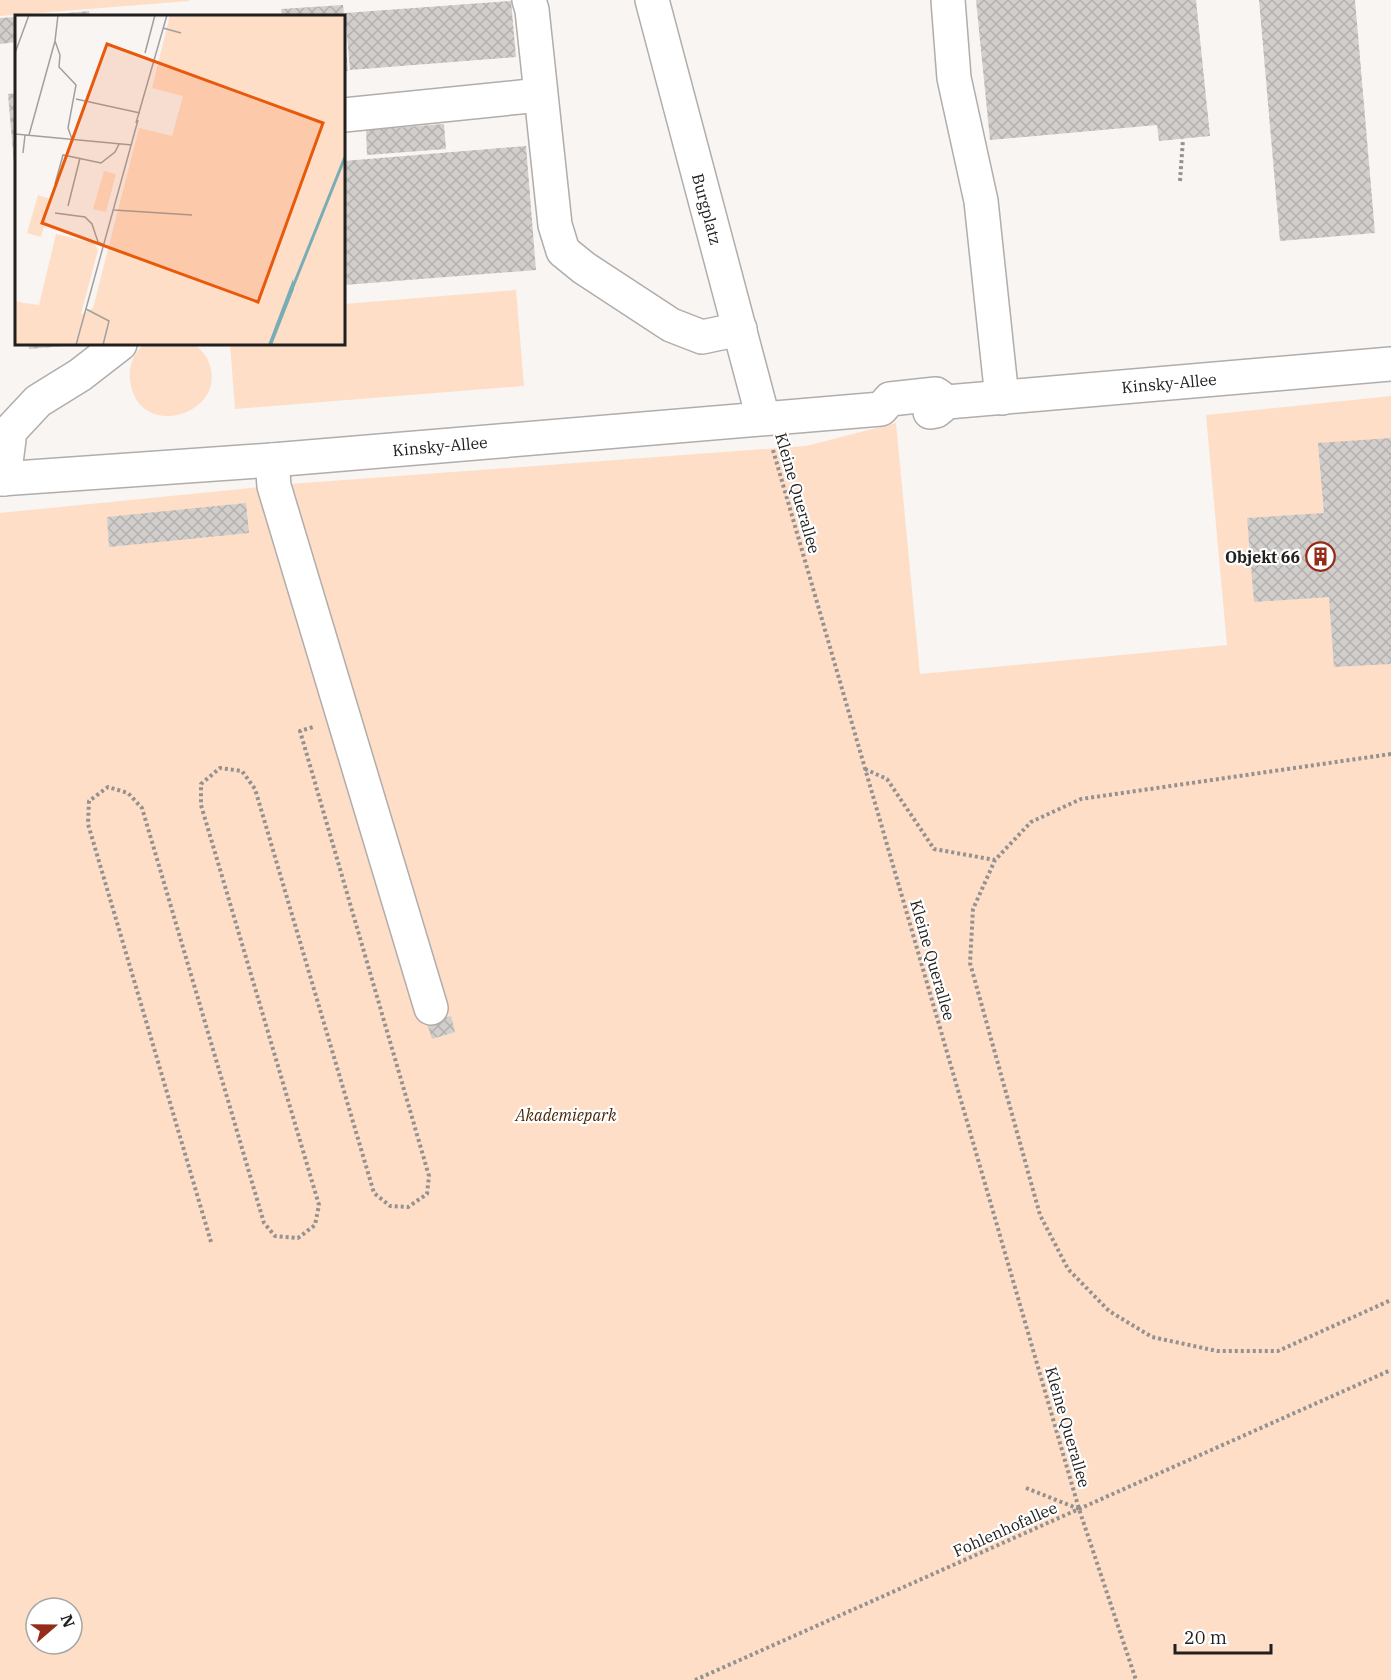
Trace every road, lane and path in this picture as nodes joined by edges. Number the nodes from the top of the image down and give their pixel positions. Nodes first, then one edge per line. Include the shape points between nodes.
1 (529, 0) edge
2 (652, 0) edge
3 (948, 0) edge
4 (540, 95) junction
5 (345, 115) edge
6 (1183, 139) dead end
7 (1180, 182) dead end
8 (740, 329) junction
9 (119, 345) edge
10 (1391, 364) edge
11 (1002, 398) junction
12 (763, 418) junction
13 (272, 460) junction
14 (2, 479) edge
15 (300, 731) dead end
16 (1391, 754) edge
17 (865, 768) junction
18 (995, 860) junction
19 (431, 1008) dead end
20 (211, 1242) dead end
21 (1391, 1300) edge
22 (1391, 1370) edge
23 (1026, 1488) dead end
24 (1079, 1509) junction
25 (695, 1680) edge
26 (1136, 1680) edge

1 - 4 lane
2 - 8 lane, Burgplatz
3 - 11 lane via 954,78 981,201
4 - 5 lane
4 - 8 lane via 555,225 563,250 671,325 702,337
6 - 7 path
8 - 12 lane, Burgplatz
9 - 14 lane via 38,401 10,431
10 - 11 lane, Kinsky-Allee
11 - 12 lane, Kinsky-Allee via 947,402 936,394 924,395 890,399 880,408
12 - 13 lane, Kinsky-Allee
12 - 17 path, Kleine Querallee
13 - 14 lane, Kinsky-Allee
13 - 19 lane via 274,486
15 - 20 path via 429,1176 427,1194 408,1207 390,1206 374,1192 255,789 242,771 220,768 201,783 201,805 319,1205 315,1225 298,1238 275,1236 264,1223 142,808 128,793 108,788 89,801 88,824
16 - 18 path via 1081,799 1031,822
17 - 18 path via 887,779 934,849
17 - 24 path, Kleine Querallee
18 - 21 path via 973,909 970,963 1040,1215 1068,1269 1109,1311 1152,1337 1217,1351 1278,1351
22 - 24 path, Fohlenhofallee
23 - 24 path
24 - 25 path, Fohlenhofallee
24 - 26 path, Kleine Querallee

